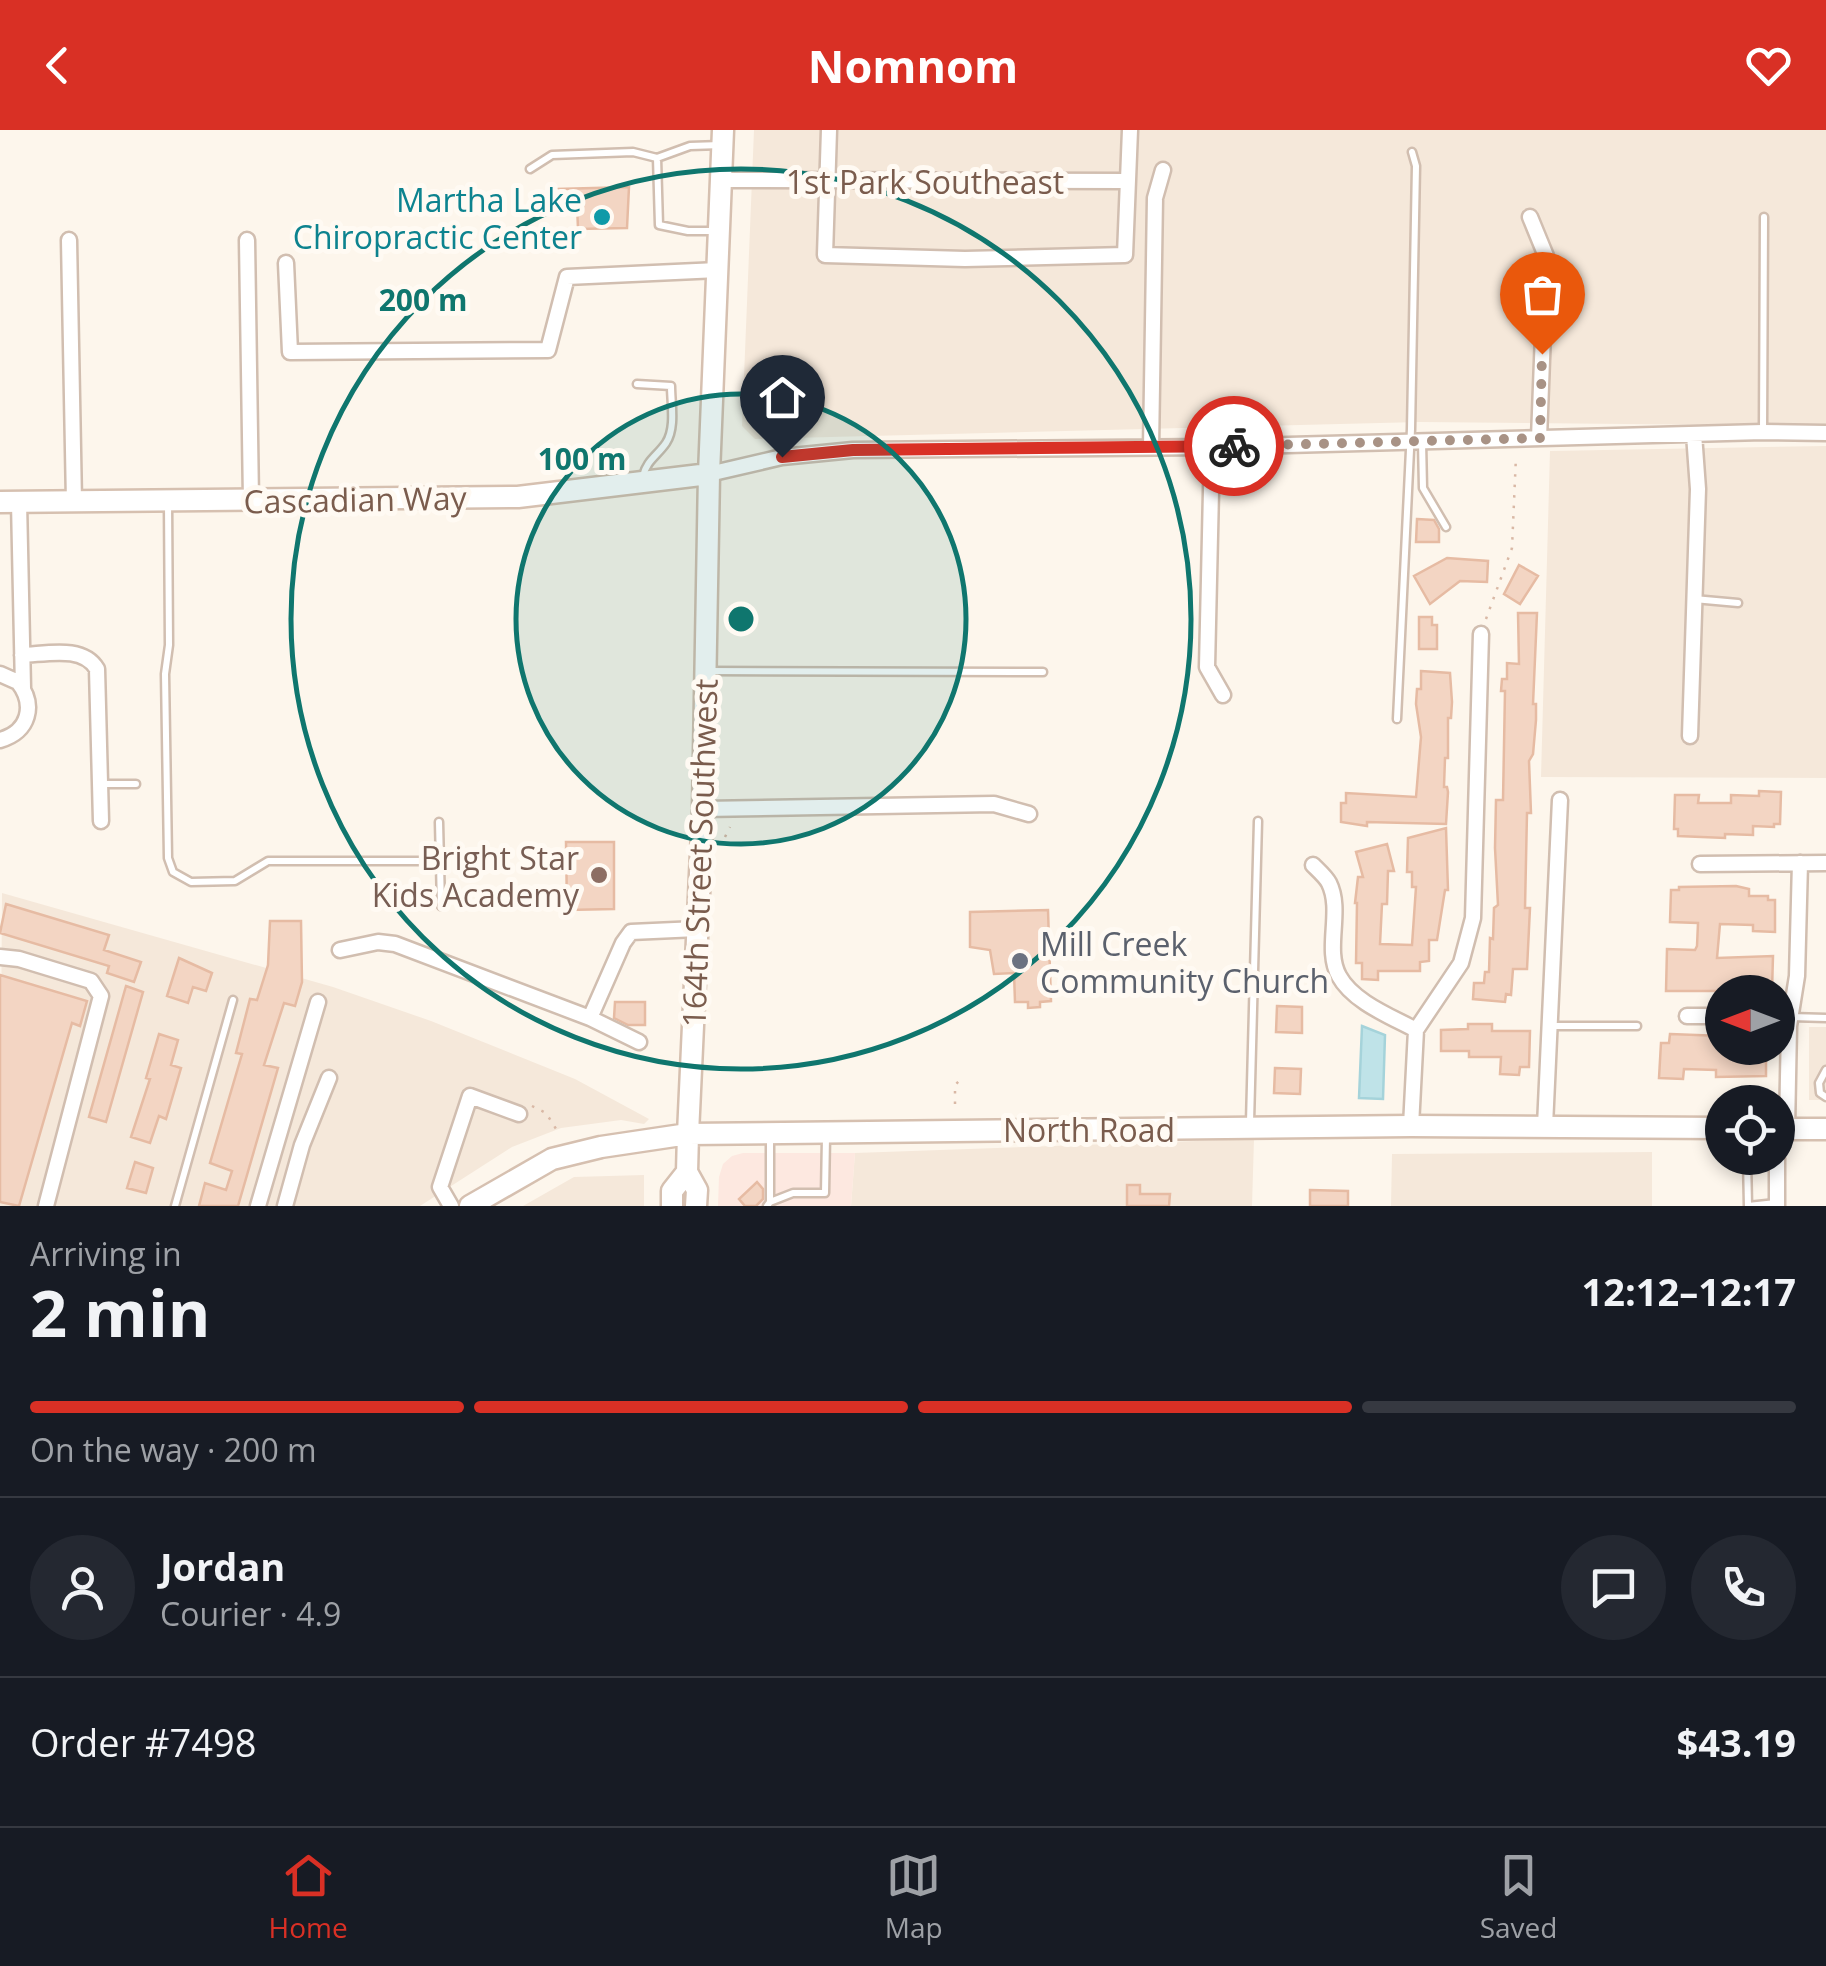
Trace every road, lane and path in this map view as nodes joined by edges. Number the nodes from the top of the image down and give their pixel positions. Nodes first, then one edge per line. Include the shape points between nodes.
1 (829, 130) edge
2 (1130, 130) edge
3 (722, 138) edge
4 (1412, 152) dead end
5 (657, 158) junction
6 (530, 169) dead end
7 (1163, 170) dead end
8 (721, 180) junction
9 (1128, 181) junction
10 (826, 182) junction
11 (1530, 216) dead end
12 (1764, 217) dead end
13 (719, 231) junction
14 (68, 240) dead end
15 (247, 240) dead end
16 (286, 263) dead end
17 (718, 270) junction
18 (637, 384) dead end
19 (1763, 432) junction
20 (1826, 433) edge
21 (1694, 434) junction
22 (1540, 438) junction
23 (1416, 441) junction
24 (1212, 447) junction
25 (1151, 448) junction
26 (1516, 456) dead end
27 (710, 474) junction
28 (643, 482) junction
29 (251, 500) junction
30 (168, 501) junction
31 (10, 502) edge
32 (74, 502) junction
33 (1446, 526) dead end
34 (1693, 599) junction
35 (1738, 603) dead end
36 (1481, 634) joint
37 (22, 655) junction
38 (706, 671) junction
39 (1043, 672) dead end
40 (0, 674) edge
41 (23, 688) junction
42 (1223, 695) dead end
43 (1397, 719) dead end
44 (1690, 736) dead end
45 (0, 740) edge
46 (100, 784) junction
47 (136, 784) dead end
48 (1560, 800) dead end
49 (704, 809) junction
50 (1029, 814) dead end
51 (101, 821) dead end
52 (1258, 821) dead end
53 (440, 822) dead end
54 (730, 828) dead end
55 (725, 837) dead end
56 (440, 861) junction
57 (1826, 863) edge
58 (1700, 864) dead end
59 (1800, 864) junction
60 (1314, 865) dead end
61 (441, 906) dead end
62 (698, 929) junction
63 (340, 950) dead end
64 (0, 957) edge
65 (1795, 982) edge
66 (233, 1000) dead end
67 (318, 1002) dead end
68 (1687, 1016) dead end
69 (1705, 1016) edge
70 (1795, 1017) edge
71 (590, 1018) junction
72 (1826, 1018) edge
73 (1550, 1026) junction
74 (1637, 1026) dead end
75 (1416, 1030) junction
76 (639, 1042) dead end
77 (1826, 1070) edge
78 (328, 1078) dead end
79 (962, 1078) dead end
80 (1826, 1097) edge
81 (955, 1104) dead end
82 (524, 1109) joint
83 (1411, 1126) junction
84 (1545, 1126) junction
85 (1826, 1127) edge
86 (1249, 1128) junction
87 (1705, 1128) edge
88 (1795, 1128) edge
89 (558, 1132) dead end
90 (770, 1132) junction
91 (826, 1132) junction
92 (688, 1134) junction
93 (688, 1172) junction
94 (1747, 1175) edge
95 (1777, 1175) edge
96 (825, 1193) junction
97 (768, 1204) edge
98 (1777, 1204) edge
99 (46, 1206) edge
100 (174, 1206) edge
101 (258, 1206) edge
102 (285, 1206) edge
103 (451, 1206) edge
104 (470, 1206) edge
105 (672, 1206) edge
106 (696, 1206) edge
107 (827, 1206) edge
108 (1748, 1206) edge

1 - 10 street
2 - 9 street
3 - 5 lane
3 - 8 street, 164th Street Southwest
4 - 23 lane
5 - 6 lane via 633,152 552,155
5 - 13 lane via 659,226
7 - 25 street via 1155,198
8 - 10 street, 1st Park Southeast
8 - 13 street, 164th Street Southwest
9 - 10 street, 1st Park Southeast
9 - 10 street via 1125,255 965,259 825,255
11 - 22 street via 1546,256
12 - 19 lane
13 - 17 street, 164th Street Southwest
14 - 32 street
15 - 29 street
16 - 17 street via 290,352 548,350 567,277
17 - 27 street, 164th Street Southwest
18 - 28 lane via 672,386 672,433 648,460
19 - 20 street
19 - 21 street
21 - 22 street
21 - 34 street
22 - 23 street
23 - 24 street
23 - 33 lane via 1422,488
23 - 43 lane
24 - 25 street
24 - 42 street via 1207,667
25 - 27 street via 853,450
26 - 36 path via 1512,548
27 - 28 street, Cascadian Way
27 - 38 street, 164th Street Southwest
28 - 29 street, Cascadian Way via 518,497
29 - 30 street, Cascadian Way
30 - 32 street, Cascadian Way
30 - 56 lane via 164,674 173,872 192,882 235,881 268,862
31 - 32 street, Cascadian Way
31 - 37 street
34 - 35 lane
34 - 44 street
36 - 75 street via 1473,918 1461,962
37 - 41 street
37 - 46 street via 80,654 95,664
38 - 39 lane
38 - 49 street, 164th Street Southwest
40 - 41 street
41 - 45 street via 28,718
46 - 47 lane
46 - 51 street
48 - 73 street
49 - 50 street via 994,804
49 - 62 street, 164th Street Southwest
52 - 86 lane
53 - 56 lane
54 - 55 path
56 - 61 lane
57 - 59 street
58 - 59 street
59 - 65 street
60 - 75 street via 1329,882 1333,900 1338,974 1347,987
62 - 71 street via 632,932
62 - 92 street, 164th Street Southwest
63 - 71 street via 396,944
64 - 99 street via 91,981 100,996
66 - 100 lane
67 - 101 street
68 - 69 street
70 - 72 lane
71 - 76 street
73 - 74 lane
73 - 84 street
75 - 83 street
77 - 80 lane via 1818,1083
78 - 102 street
79 - 81 path
82 - 89 path via 546,1113
82 - 103 street via 470,1096 440,1187
83 - 84 street, North Road
83 - 86 street, North Road
84 - 87 street, North Road
85 - 88 street
86 - 91 street, North Road
90 - 91 street, North Road
90 - 92 street, North Road
90 - 97 lane
91 - 96 lane
92 - 93 street, 164th Street Southwest
92 - 104 street, North Road via 552,1159
93 - 105 street, 164th Street Southwest via 672,1191
93 - 106 street, 164th Street Southwest
94 - 108 lane
95 - 98 street
96 - 97 lane via 792,1193
96 - 107 lane
98 - 108 lane

